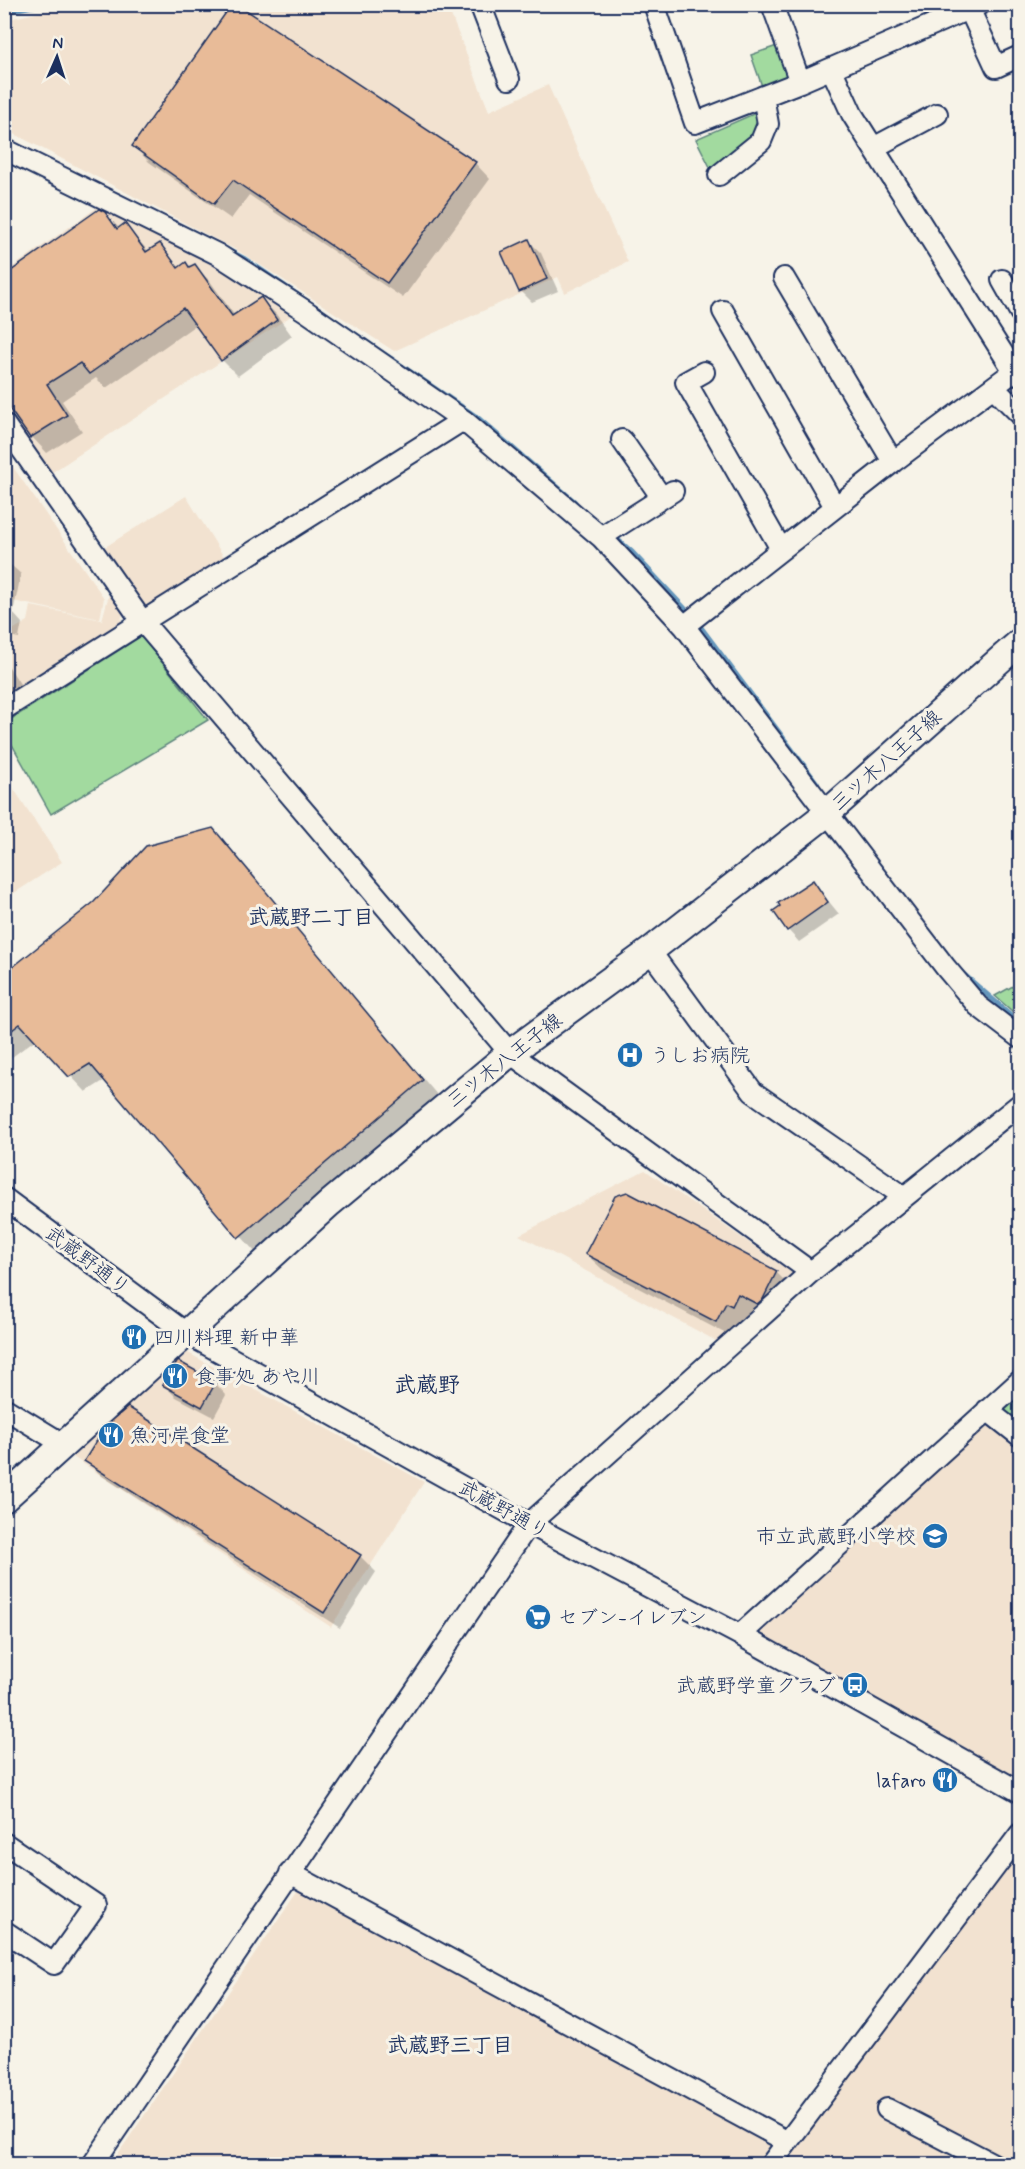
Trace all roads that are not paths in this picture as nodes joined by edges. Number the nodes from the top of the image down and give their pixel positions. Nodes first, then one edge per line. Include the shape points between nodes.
1 (480, 4) edge
2 (654, 4) edge
3 (772, 4) edge
4 (972, 6) edge
5 (1020, 56) edge
6 (832, 70) junction
7 (509, 79) dead end
8 (801, 82) junction
9 (763, 96) junction
10 (938, 114) dead end
11 (875, 147) junction
12 (4, 149) edge
13 (719, 175) dead end
14 (784, 278) dead end
15 (1002, 280) dead end
16 (723, 311) dead end
17 (1020, 312) edge
18 (1017, 369) edge
19 (704, 372) dead end
20 (994, 388) junction
21 (1020, 414) edge
22 (463, 420) junction
23 (4, 424) edge
24 (622, 440) dead end
25 (893, 462) junction
26 (835, 507) junction
27 (607, 534) junction
28 (781, 549) junction
29 (142, 621) junction
30 (690, 621) junction
31 (1020, 642) edge
32 (4, 709) edge
33 (826, 814) junction
34 (650, 951) junction
35 (1020, 1038) edge
36 (510, 1053) junction
37 (1020, 1104) edge
38 (903, 1196) junction
39 (4, 1198) edge
40 (811, 1272) junction
41 (186, 1333) junction
42 (1020, 1381) edge
43 (4, 1408) edge
44 (987, 1410) junction
45 (1020, 1436) edge
46 (63, 1444) junction
47 (4, 1499) edge
48 (529, 1524) junction
49 (740, 1635) junction
50 (1020, 1792) edge
51 (1020, 1834) edge
52 (4, 1843) edge
53 (290, 1873) junction
54 (4, 1931) edge
55 (887, 2109) dead end
56 (786, 2141) junction
57 (93, 2164) edge
58 (771, 2164) edge
59 (993, 2164) edge

1 - 7 street
2 - 9 street via 695,123
3 - 8 street
4 - 5 street via 996,67
4 - 6 street
6 - 8 street
6 - 11 street via 852,114
8 - 9 street
9 - 13 street via 768,124 761,141
10 - 11 street
11 - 18 street
12 - 22 street via 218,254
14 - 25 street
15 - 17 street
16 - 26 street
18 - 20 street
19 - 28 street via 686,382
20 - 21 street
20 - 25 street
22 - 27 street
22 - 29 street
23 - 29 street
24 - 27 street via 668,495
25 - 26 street
26 - 28 street
27 - 30 street
28 - 30 street
29 - 32 street
29 - 36 street
30 - 33 street
31 - 33 main road, 三ツ木八王子線
33 - 34 main road, 三ツ木八王子線
33 - 35 street via 978,1006
34 - 36 main road, 三ツ木八王子線
34 - 38 street via 753,1092
36 - 40 street
36 - 41 main road, 三ツ木八王子線 via 330,1203
37 - 38 street
38 - 40 street
39 - 41 street, 武蔵野通り
40 - 48 street
41 - 46 main road, 三ツ木八王子線
41 - 48 street, 武蔵野通り
42 - 44 street
43 - 46 street
44 - 45 street
44 - 49 street
46 - 47 main road, 三ツ木八王子線
48 - 49 street, 武蔵野通り
48 - 53 street
49 - 50 street, 武蔵野通り
51 - 56 street
52 - 54 street via 96,1905 54,1964
53 - 56 street
53 - 57 street
55 - 59 street
56 - 58 street

